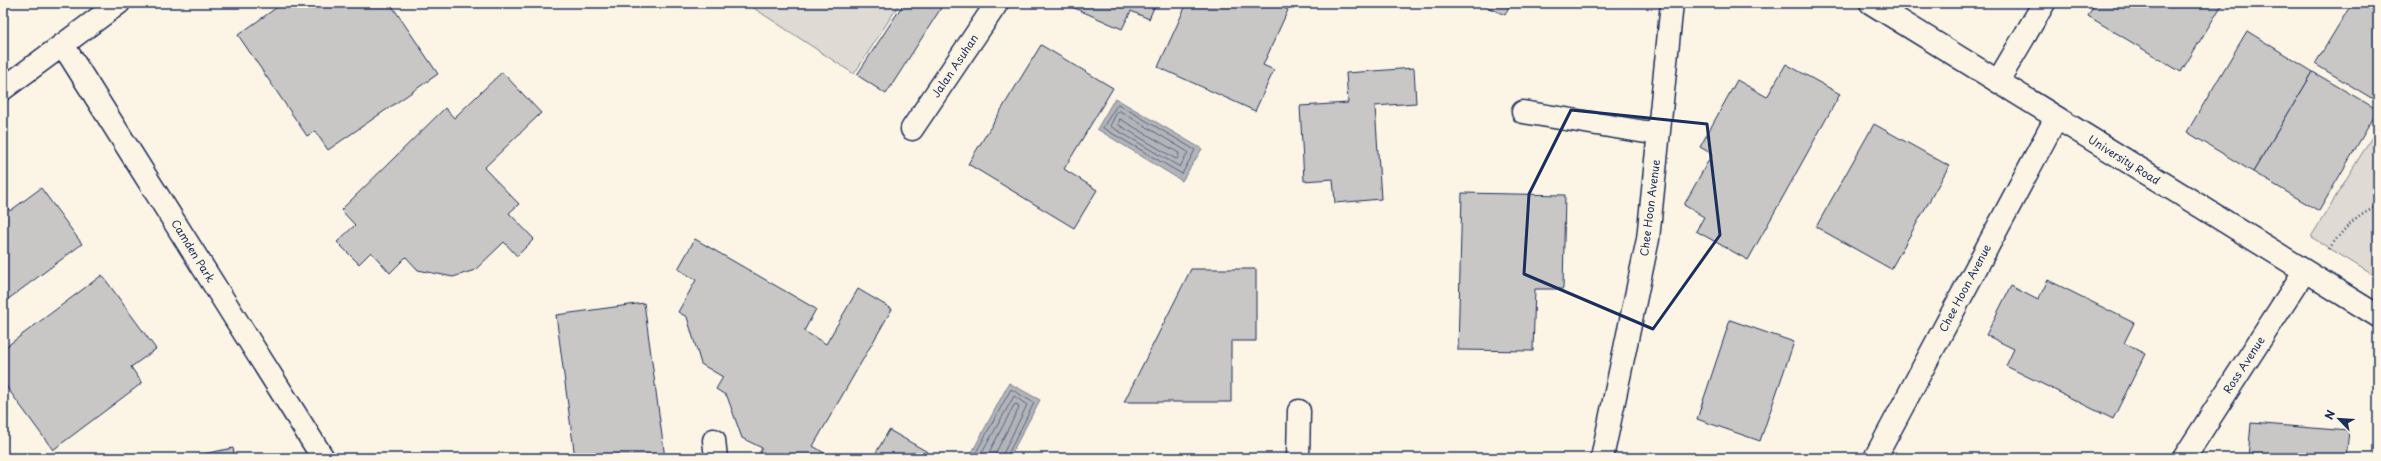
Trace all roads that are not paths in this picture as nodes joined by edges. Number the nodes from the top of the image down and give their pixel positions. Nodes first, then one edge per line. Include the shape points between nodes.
1 (119, 3) edge
2 (997, 3) edge
3 (1672, 3) edge
4 (1871, 3) edge
5 (2044, 3) edge
6 (63, 45) junction
7 (1998, 81) junction
8 (3, 89) edge
9 (1523, 112) dead end
10 (2056, 118) junction
11 (912, 129) dead end
12 (1658, 134) junction
13 (2304, 272) junction
14 (2378, 316) edge
15 (1299, 411) dead end
16 (324, 458) edge
17 (1298, 458) edge
18 (1602, 458) edge
19 (1875, 458) edge
20 (2184, 458) edge

1 - 6 street
2 - 11 street, Jalan Asuhan
3 - 12 street, Chee Hoon Avenue
4 - 7 street, University Road
5 - 7 street
6 - 8 street
6 - 16 street, Camden Park
7 - 10 street, University Road
9 - 12 street
10 - 13 street, University Road
10 - 19 street, Chee Hoon Avenue
12 - 18 street, Chee Hoon Avenue via 1648,239
13 - 14 street, University Road
13 - 20 street, Ross Avenue
15 - 17 street

